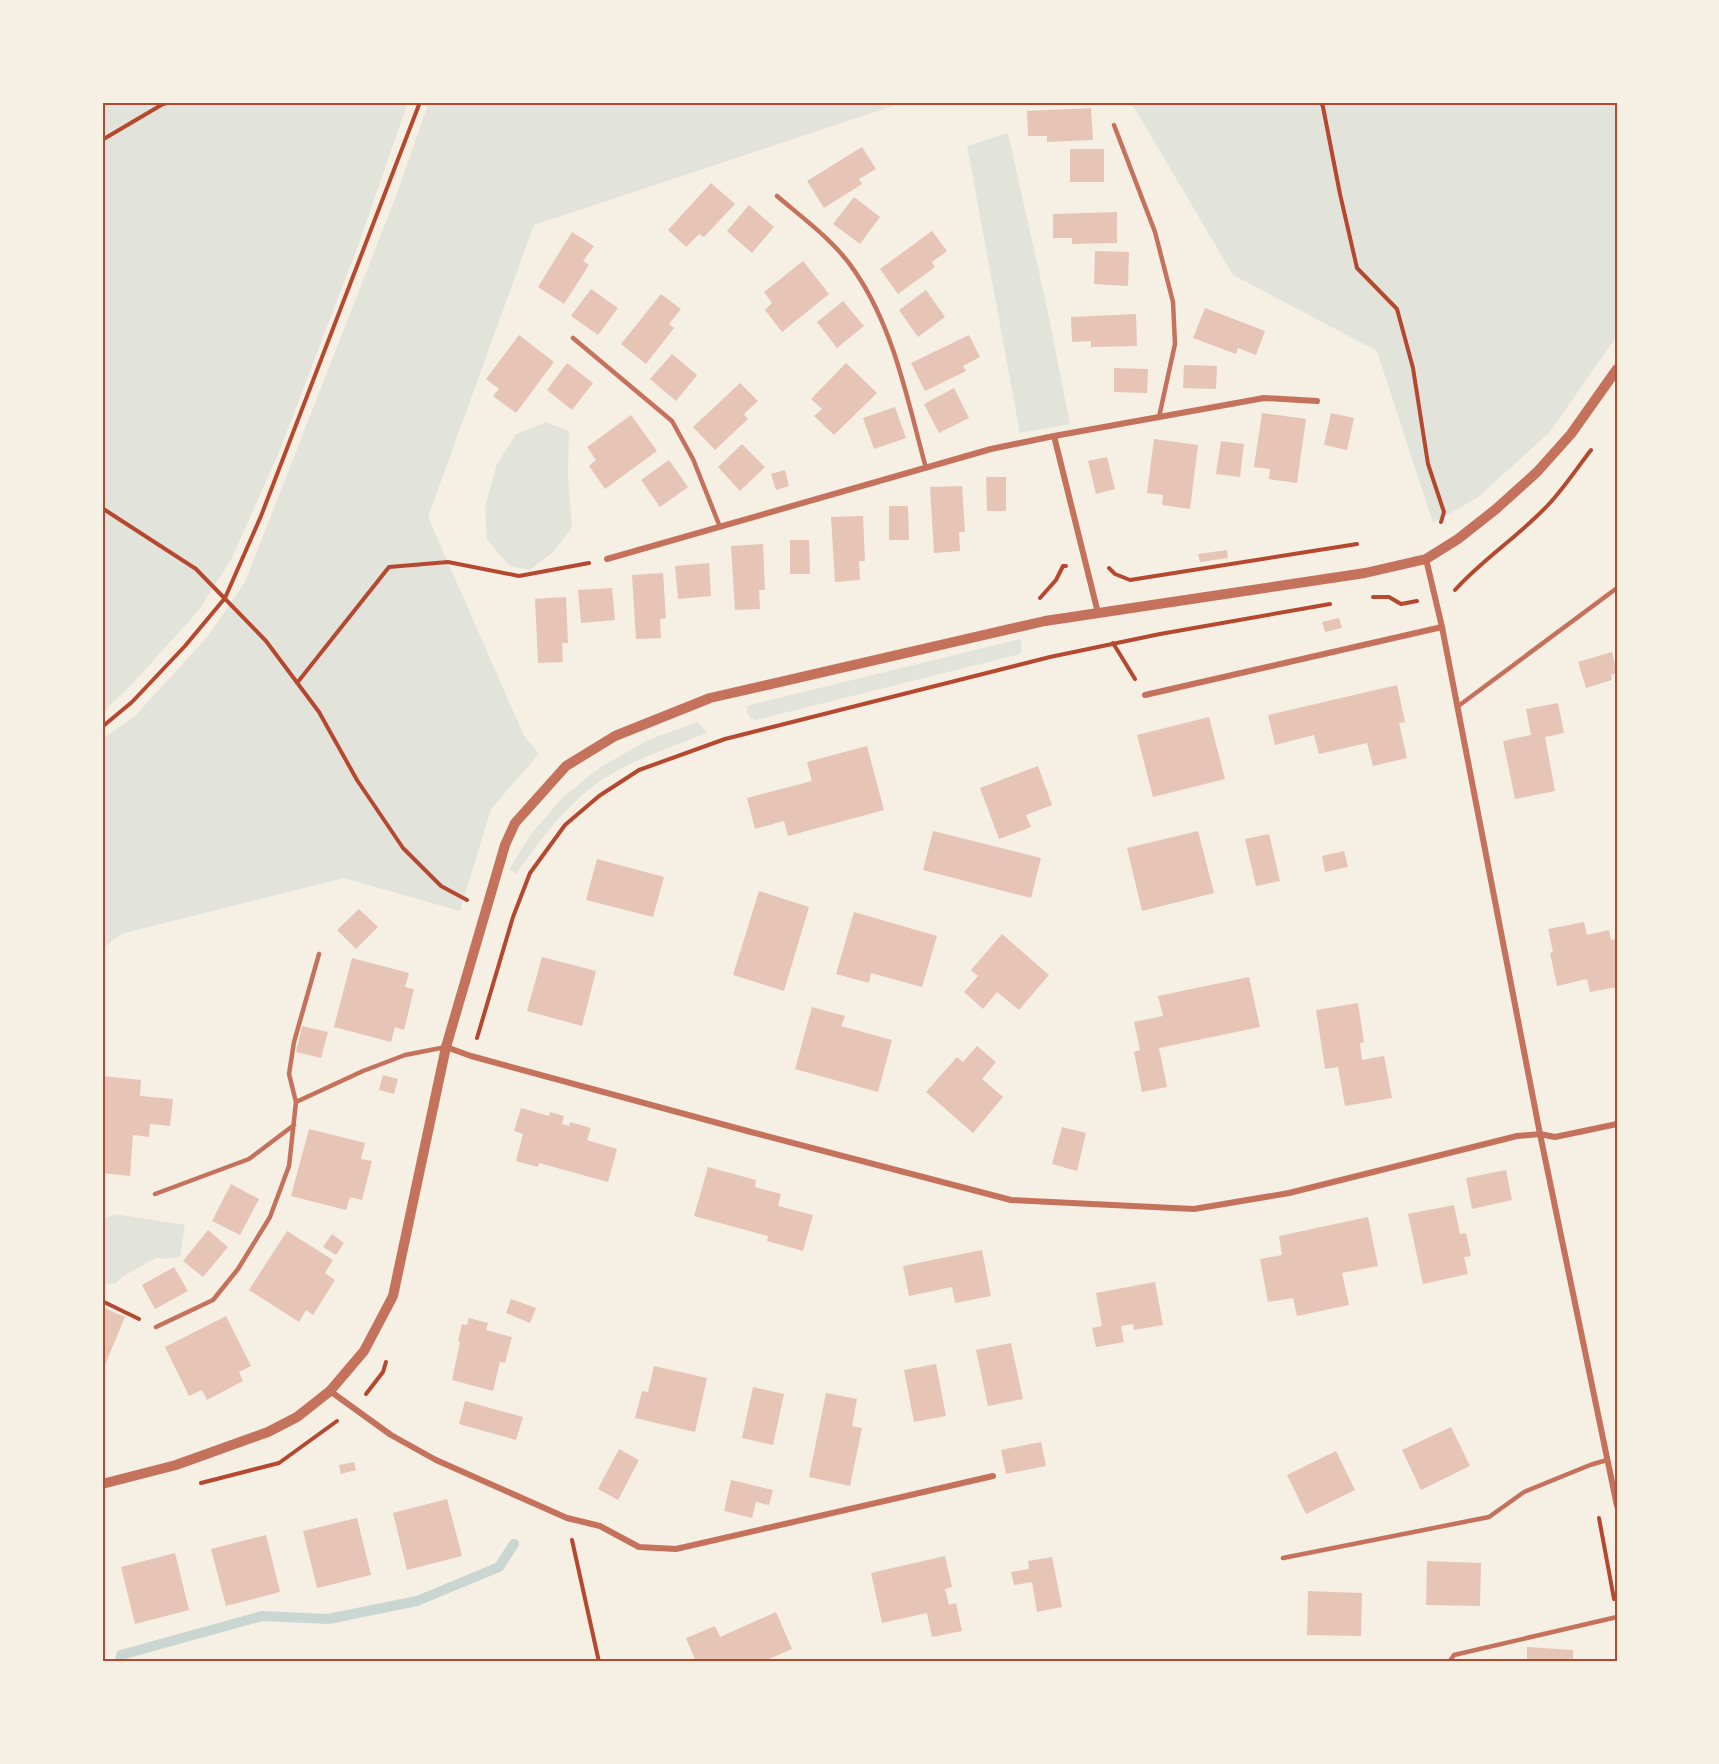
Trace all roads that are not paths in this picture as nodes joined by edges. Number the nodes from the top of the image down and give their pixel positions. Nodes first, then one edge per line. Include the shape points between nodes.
1 (1114, 125) dead end
2 (777, 196) dead end
3 (573, 338) dead end
4 (1617, 369) edge
5 (1317, 401) dead end
6 (1159, 417) junction
7 (1054, 436) junction
8 (926, 468) junction
9 (720, 527) junction
10 (1426, 559) junction
11 (607, 560) road end
12 (1617, 588) edge
13 (1098, 613) junction
14 (1442, 627) junction
15 (1145, 695) road end
16 (1457, 707) junction
17 (319, 954) dead end
18 (446, 1047) junction
19 (296, 1102) junction
20 (1617, 1124) edge
21 (294, 1125) junction
22 (1540, 1134) junction
23 (155, 1194) dead end
24 (156, 1327) road end
25 (330, 1391) junction
26 (1607, 1460) junction
27 (993, 1476) dead end
28 (102, 1484) edge
29 (1617, 1506) edge
30 (1283, 1558) dead end
31 (1617, 1617) edge
32 (1449, 1662) edge

1 - 6 lane via 1155,232 1173,302 1175,344
2 - 8 lane via 826,238 856,272 876,308 898,368
3 - 9 lane via 672,421 693,459
4 - 10 street via 1571,434 1537,472 1458,539
5 - 6 street via 1264,398
6 - 7 street
7 - 8 street
7 - 13 street
8 - 9 street
9 - 11 street
10 - 13 street via 1365,573
10 - 14 street
12 - 16 lane
13 - 18 street via 1045,621 710,698 615,736 566,766 515,823 505,845
14 - 15 street
14 - 16 street
16 - 22 street
17 - 19 lane via 289,1074
18 - 19 lane via 405,1055
18 - 22 street via 1011,1200 1194,1209 1288,1193 1517,1136
18 - 25 street via 393,1296 364,1350
19 - 21 lane
20 - 22 street via 1555,1137
21 - 23 lane via 249,1159
21 - 24 lane via 289,1166 270,1217 238,1269 213,1300
22 - 26 street
25 - 27 street via 391,1435 436,1460 567,1518 600,1526 639,1547 676,1549
25 - 28 street via 297,1417 268,1432 176,1465
26 - 29 street
26 - 30 lane via 1524,1492 1489,1517
31 - 32 lane via 1454,1655

